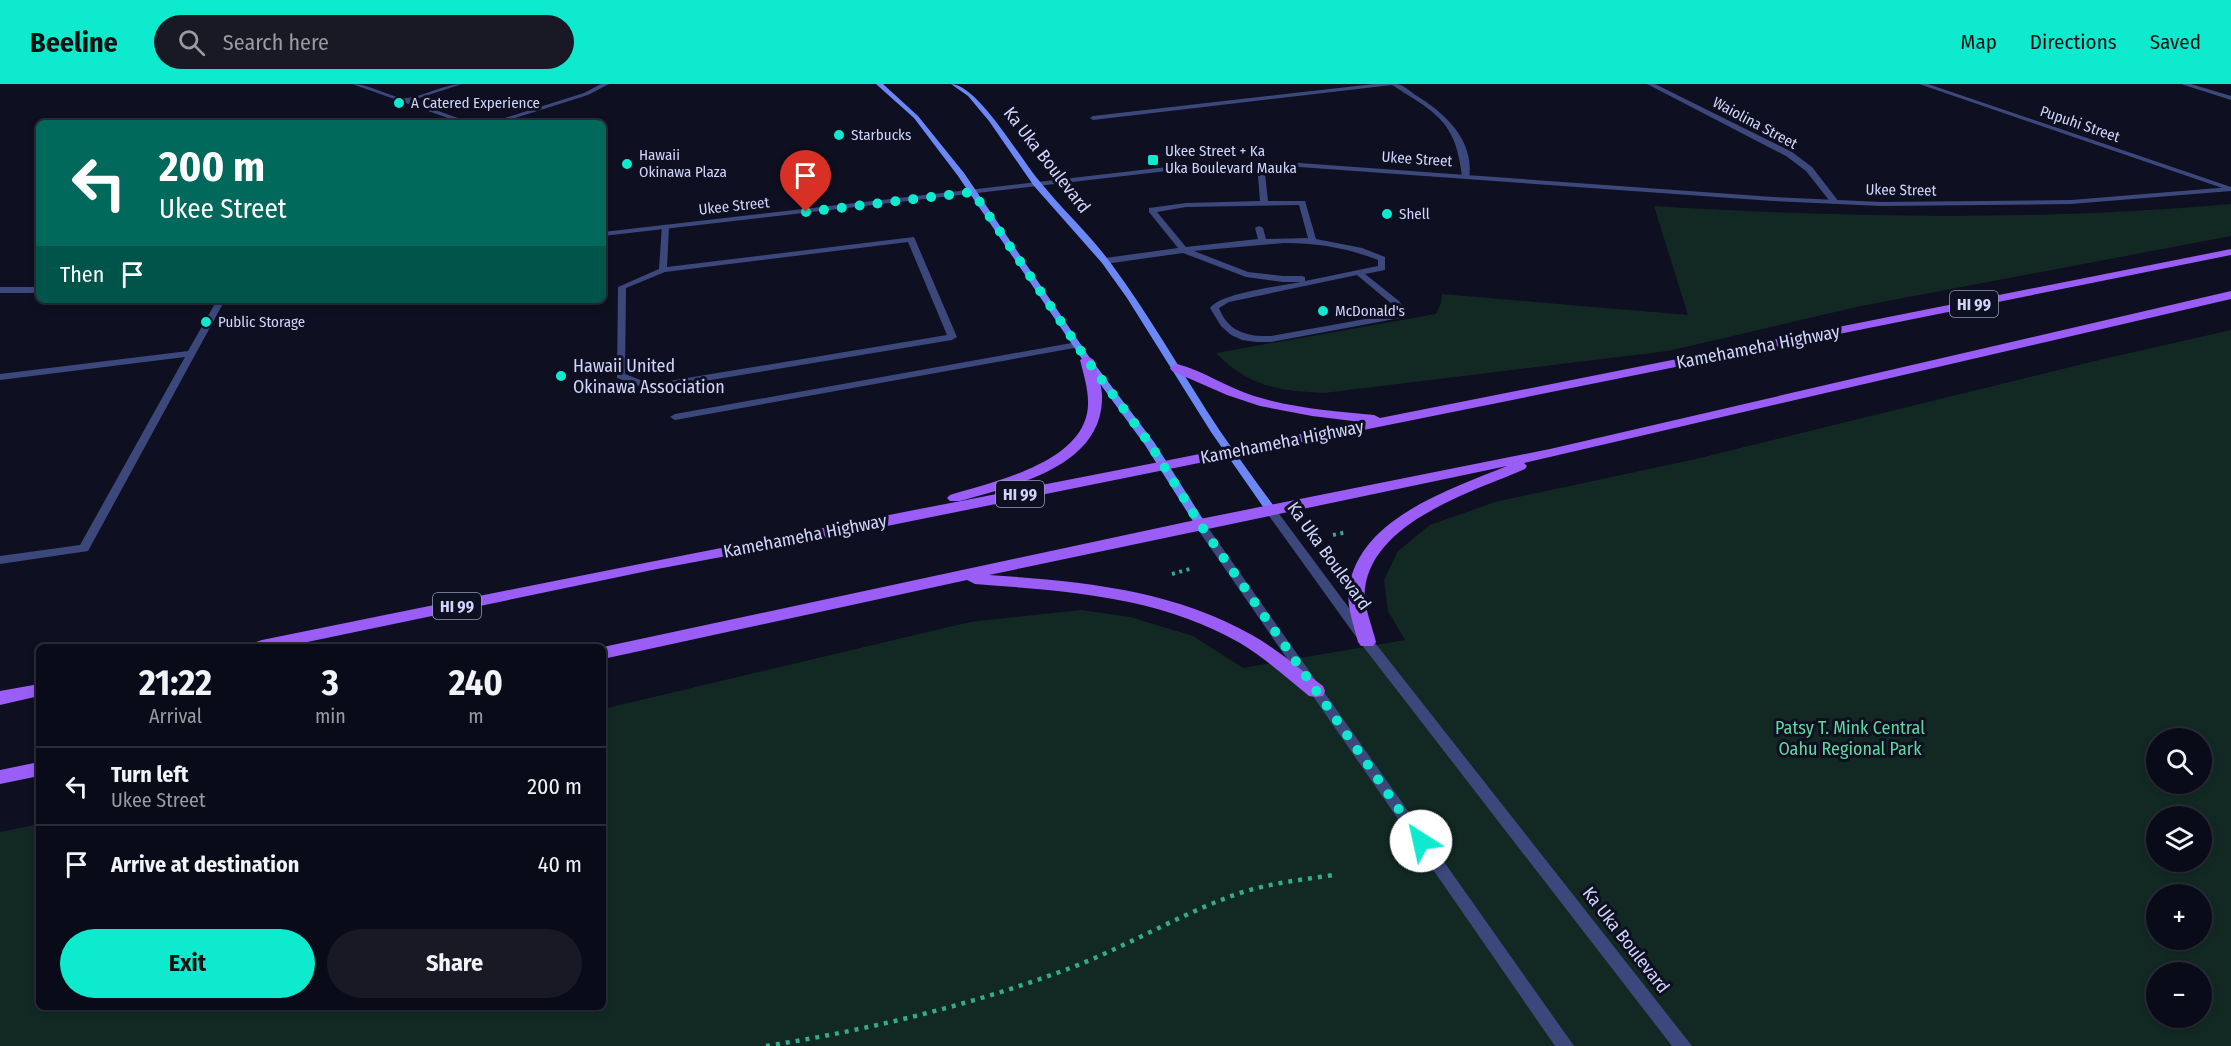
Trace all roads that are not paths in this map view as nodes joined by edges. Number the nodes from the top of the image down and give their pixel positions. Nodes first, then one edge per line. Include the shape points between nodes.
1 (355, 84) edge
2 (459, 84) edge
3 (606, 84) edge
4 (879, 84) edge
5 (954, 84) edge
6 (1392, 84) edge
7 (1650, 84) edge
8 (1922, 84) edge
9 (2184, 84) edge
10 (2231, 98) edge
11 (403, 101) junction
12 (1093, 118) dead end
13 (460, 120) edge
14 (502, 120) edge
15 (1260, 165) junction
16 (1467, 176) junction
17 (1037, 184) junction
18 (2230, 189) edge
19 (973, 192) junction
20 (1835, 202) junction
21 (1264, 203) junction
22 (665, 227) junction
23 (1259, 228) dead end
24 (606, 234) edge
25 (1262, 241) junction
26 (1313, 242) junction
27 (1184, 250) junction
28 (2231, 252) edge
29 (1105, 261) junction
30 (663, 270) junction
31 (1359, 273) junction
32 (1333, 278) junction
33 (0, 290) edge
34 (36, 290) edge
35 (2231, 295) edge
36 (219, 303) edge
37 (1077, 345) junction
38 (192, 353) junction
39 (1087, 360) junction
40 (1177, 368) junction
41 (0, 377) edge
42 (675, 417) dead end
43 (1392, 421) junction
44 (1230, 452) junction
45 (1550, 453) junction
46 (1164, 465) junction
47 (1270, 509) junction
48 (877, 523) junction
49 (1200, 524) junction
50 (0, 560) edge
51 (957, 577) junction
52 (1367, 642) junction
53 (272, 644) edge
54 (606, 652) edge
55 (36, 691) edge
56 (1316, 691) junction
57 (0, 698) edge
58 (36, 770) edge
59 (0, 777) edge
60 (1565, 1046) edge
61 (1683, 1046) edge

1 - 11 street
2 - 11 street
3 - 14 street
4 - 19 main road via 916,117
5 - 17 main road, Ka Uka Boulevard via 991,120
6 - 12 street
6 - 16 street via 1439,113 1455,130
7 - 20 street, Waiolina Street via 1789,154 1809,169
8 - 18 street, Pupuhi Street
9 - 10 street
11 - 13 street
15 - 16 street, Ukee Street
15 - 17 street, Ukee Street via 1167,169
15 - 21 street
16 - 20 street, Ukee Street
17 - 19 street, Ukee Street
17 - 29 main road, Ka Uka Boulevard
18 - 20 street, Ukee Street via 2025,204
19 - 22 street, Ukee Street
19 - 37 main road
21 - 26 street via 1302,203
21 - 27 street via 1254,207 1186,205 1152,210
22 - 24 street, Ukee Street
22 - 30 street
23 - 25 street
25 - 26 street
25 - 27 street
26 - 31 street via 1362,250 1382,260 1382,268
27 - 29 street
27 - 32 street via 1246,274 1283,279
28 - 43 main road, Kamehameha Highway / HI 99
29 - 40 main road, Ka Uka Boulevard
30 - 30 street via 911,239 952,337 650,387 620,376 622,287
31 - 32 street
31 - 32 street via 1396,303 1400,309 1397,316 1252,340 1233,333 1215,314 1217,304 1226,300
33 - 34 street
35 - 45 main road
36 - 38 street
37 - 39 main road
37 - 42 street
38 - 41 street
38 - 50 street via 84,548
39 - 46 main road
39 - 48 main road via 1095,402 1092,418 1085,432 1060,458 1035,472
40 - 43 main road via 1224,390 1271,404
40 - 44 main road, Ka Uka Boulevard
43 - 44 main road, Kamehameha Highway / HI 99
44 - 46 main road, Kamehameha Highway / HI 99
44 - 47 main road, Ka Uka Boulevard
45 - 47 main road
45 - 52 main road via 1415,513 1381,538 1360,568 1357,587
46 - 48 main road, Kamehameha Highway / HI 99
46 - 49 main road
47 - 49 main road
47 - 52 street, Ka Uka Boulevard
48 - 53 main road, Kamehameha Highway / HI 99
49 - 51 main road
49 - 56 street
51 - 54 main road
51 - 56 main road via 1095,589 1161,603 1247,639
52 - 61 street, Ka Uka Boulevard
55 - 57 main road
56 - 60 street
58 - 59 main road

